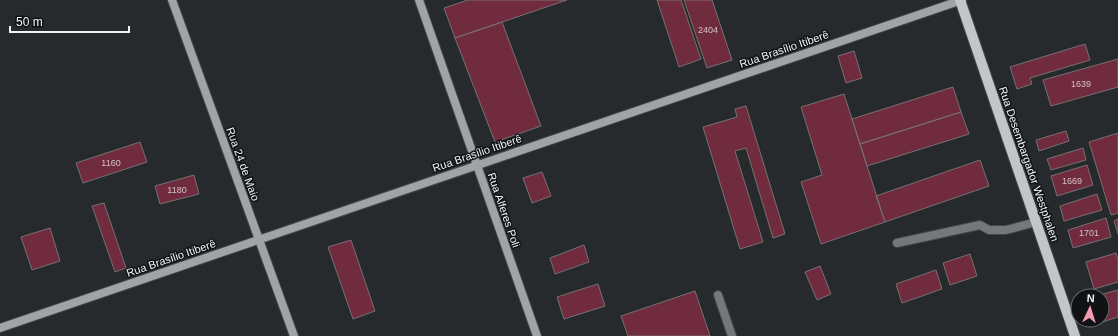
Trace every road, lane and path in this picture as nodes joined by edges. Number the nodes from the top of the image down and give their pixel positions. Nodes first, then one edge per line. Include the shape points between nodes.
1 (172, 0) edge
2 (419, 0) edge
3 (961, 0) edge
4 (477, 165) junction
5 (1036, 222) junction
6 (259, 239) junction
7 (898, 243) dead end
8 (718, 294) dead end
9 (0, 328) edge
10 (294, 336) edge
11 (537, 336) edge
12 (732, 336) edge
13 (1075, 336) edge

1 - 6 main road, Rua 24 de Maio
2 - 4 main road, Rua Alferes Poli
3 - 4 main road, Rua Brasílio Itiberê
3 - 5 main road, Rua Desembargador Westphalen
4 - 6 main road, Rua Brasílio Itiberê
4 - 11 main road, Rua Alferes Poli
5 - 7 lane via 1006,230 989,230 980,225
5 - 13 main road, Rua Desembargador Westphalen
6 - 9 main road, Rua Brasílio Itiberê
6 - 10 main road, Rua 24 de Maio
8 - 12 lane

